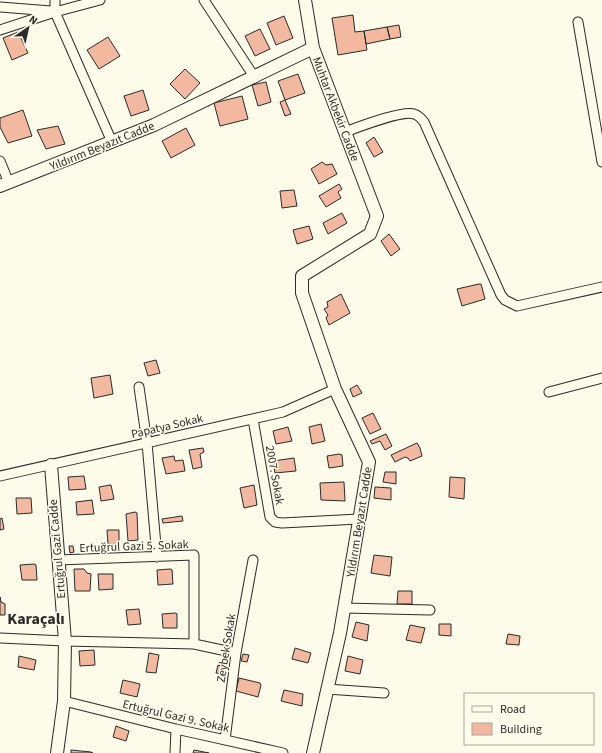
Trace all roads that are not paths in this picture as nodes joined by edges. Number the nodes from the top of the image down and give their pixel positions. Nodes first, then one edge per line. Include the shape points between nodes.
1 (56, 0) edge
2 (100, 0) edge
3 (204, 0) edge
4 (305, 0) edge
5 (0, 7) edge
6 (55, 12) junction
7 (578, 22) dead end
8 (0, 30) edge
9 (313, 48) junction
10 (255, 78) junction
11 (345, 132) junction
12 (112, 142) junction
13 (0, 161) edge
14 (602, 162) edge
15 (4, 184) edge
16 (302, 276) joint
17 (602, 288) edge
18 (602, 378) edge
19 (139, 387) dead end
20 (335, 389) junction
21 (549, 392) dead end
22 (253, 419) junction
23 (147, 443) junction
24 (51, 465) junction
25 (0, 476) edge
26 (360, 519) junction
27 (156, 557) junction
28 (58, 560) junction
29 (253, 560) dead end
30 (344, 608) junction
31 (430, 610) dead end
32 (0, 638) edge
33 (65, 641) junction
34 (194, 644) junction
35 (236, 653) junction
36 (328, 689) junction
37 (384, 692) dead end
38 (64, 701) junction
39 (176, 729) junction
40 (224, 740) junction
41 (57, 753) edge
42 (175, 753) edge
43 (283, 753) edge
44 (313, 753) edge

1 - 6 street
2 - 6 street
3 - 10 street
4 - 9 street, Muhtar Akbekir Cadde
5 - 6 street
6 - 8 street
6 - 12 street
7 - 14 street
9 - 10 street, Yıldırım Beyazıt Cadde
9 - 11 street, Muhtar Akbekir Cadde
10 - 12 street, Yıldırım Beyazıt Cadde
11 - 16 street, Muhtar Akbekir Cadde via 377,216 370,234
11 - 17 street via 398,115 414,113 419,116 505,300 517,306
12 - 15 street, Yıldırım Beyazıt Cadde
13 - 15 street
16 - 20 street, Yıldırım Beyazıt Cadde via 302,293
18 - 21 street
19 - 23 street
20 - 22 street, Papatya Sokak via 283,412
20 - 26 street, Yıldırım Beyazıt Cadde via 369,462
22 - 23 street, Papatya Sokak
22 - 26 street, 2007. Sokak via 270,517 275,522
23 - 24 street, Papatya Sokak
23 - 27 street
24 - 25 street, Papatya Sokak
24 - 28 street, Ertuğrul Gazi Cadde
26 - 30 street, Yıldırım Beyazıt Cadde
27 - 28 street, Ertuğrul Gazi 5. Sokak
27 - 34 street, Ertuğrul Gazi 5. Sokak via 194,555
28 - 33 street, Ertuğrul Gazi Cadde
29 - 35 street, Zeybek Sokak
30 - 31 street
30 - 36 street, Yıldırım Beyazıt Cadde
32 - 33 street
33 - 34 street
33 - 38 street, Ertuğrul Gazi Cadde
34 - 35 street
35 - 40 street, Zeybek Sokak
36 - 37 street
36 - 44 street, Yıldırım Beyazıt Cadde
38 - 39 street, Ertuğrul Gazi 9. Sokak
38 - 41 street, Ertuğrul Gazi Cadde
39 - 40 street, Ertuğrul Gazi 9. Sokak
39 - 42 street
40 - 43 street, Ertuğrul Gazi 9. Sokak

